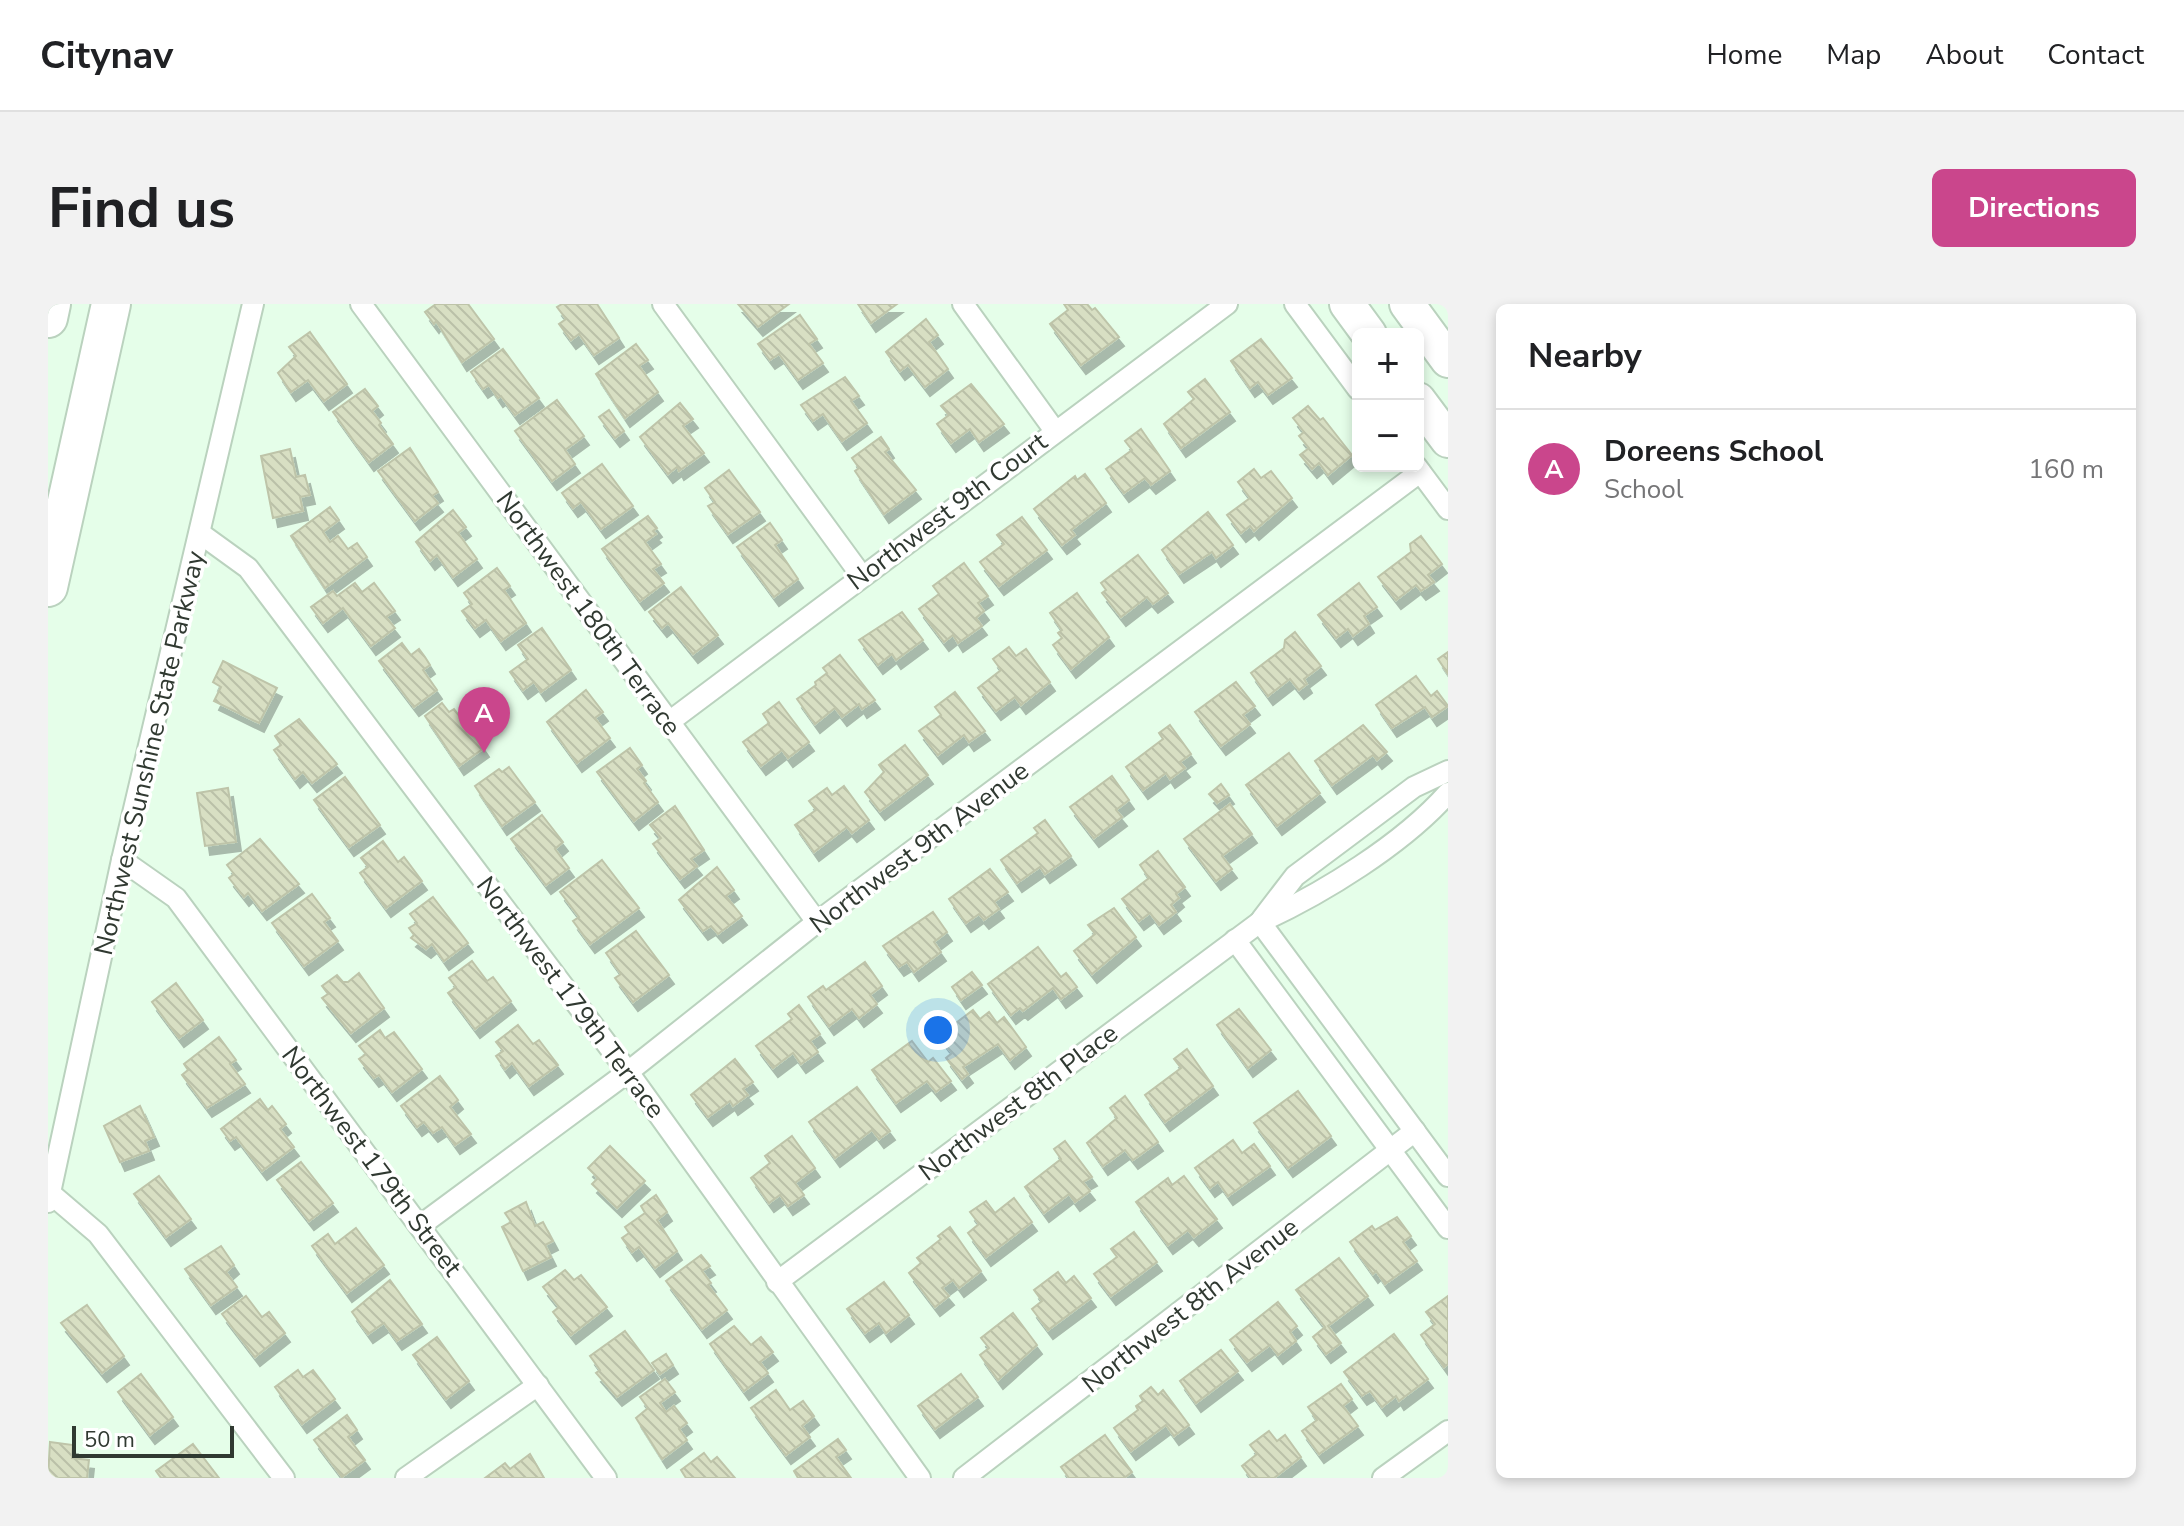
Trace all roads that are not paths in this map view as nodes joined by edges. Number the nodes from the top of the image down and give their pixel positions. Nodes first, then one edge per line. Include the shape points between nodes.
1 (51, 304) edge
2 (111, 304) edge
3 (253, 304) edge
4 (361, 304) edge
5 (663, 304) edge
6 (963, 304) edge
7 (1227, 304) edge
8 (1295, 304) edge
9 (1347, 304) edge
10 (1407, 304) edge
11 (48, 318) edge
12 (1365, 328) edge
13 (1448, 360) edge
14 (1352, 381) edge
15 (1424, 408) edge
16 (1055, 431) junction
17 (1448, 440) edge
18 (1414, 472) edge
19 (1420, 472) edge
20 (1448, 509) edge
21 (201, 534) junction
22 (861, 575) junction
23 (48, 587) edge
24 (669, 722) junction
25 (1448, 771) edge
26 (1448, 793) edge
27 (122, 860) junction
28 (817, 922) junction
29 (1260, 922) junction
30 (1235, 940) junction
31 (628, 1072) junction
32 (1415, 1131) junction
33 (1390, 1150) junction
34 (1448, 1176) edge
35 (49, 1198) edge
36 (421, 1225) junction
37 (1448, 1228) edge
38 (777, 1282) junction
39 (538, 1385) junction
40 (1448, 1431) edge
41 (284, 1478) edge
42 (406, 1478) edge
43 (606, 1478) edge
44 (920, 1478) edge
45 (964, 1478) edge
46 (1383, 1478) edge

1 - 11 highway
2 - 23 highway
3 - 21 street, Northwest Sunshine State Parkway
4 - 24 street, Northwest 180th Terrace
5 - 22 street
6 - 16 street
7 - 16 street, Northwest 9th Court
8 - 14 street
9 - 12 main road
10 - 13 main road
15 - 17 main road
16 - 22 street, Northwest 9th Court
18 - 28 street, Northwest 9th Avenue
19 - 20 street
21 - 27 street, Northwest Sunshine State Parkway
21 - 31 street, Northwest 179th Terrace via 248,568
22 - 24 street, Northwest 9th Court
24 - 28 street, Northwest 180th Terrace
25 - 29 street, Northwest 8th Place via 1414,787 1295,876
26 - 29 street, Northwest 8th Place via 1432,812 1312,899
27 - 35 street, Northwest Sunshine State Parkway
27 - 36 street, Northwest 179th Street via 176,898
28 - 31 street, Northwest 9th Avenue
29 - 30 street, Northwest 8th Place
29 - 32 street
30 - 33 street
30 - 38 street, Northwest 8th Place
31 - 36 street, Northwest 9th Avenue
31 - 38 street, Northwest 179th Terrace
32 - 33 street, Northwest 8th Avenue
32 - 34 street
33 - 37 street
33 - 45 street, Northwest 8th Avenue
35 - 41 street via 98,1234
36 - 39 street, Northwest 179th Street
38 - 44 street, Northwest 179th Terrace
39 - 42 street
39 - 43 street, Northwest 179th Street
40 - 46 street

